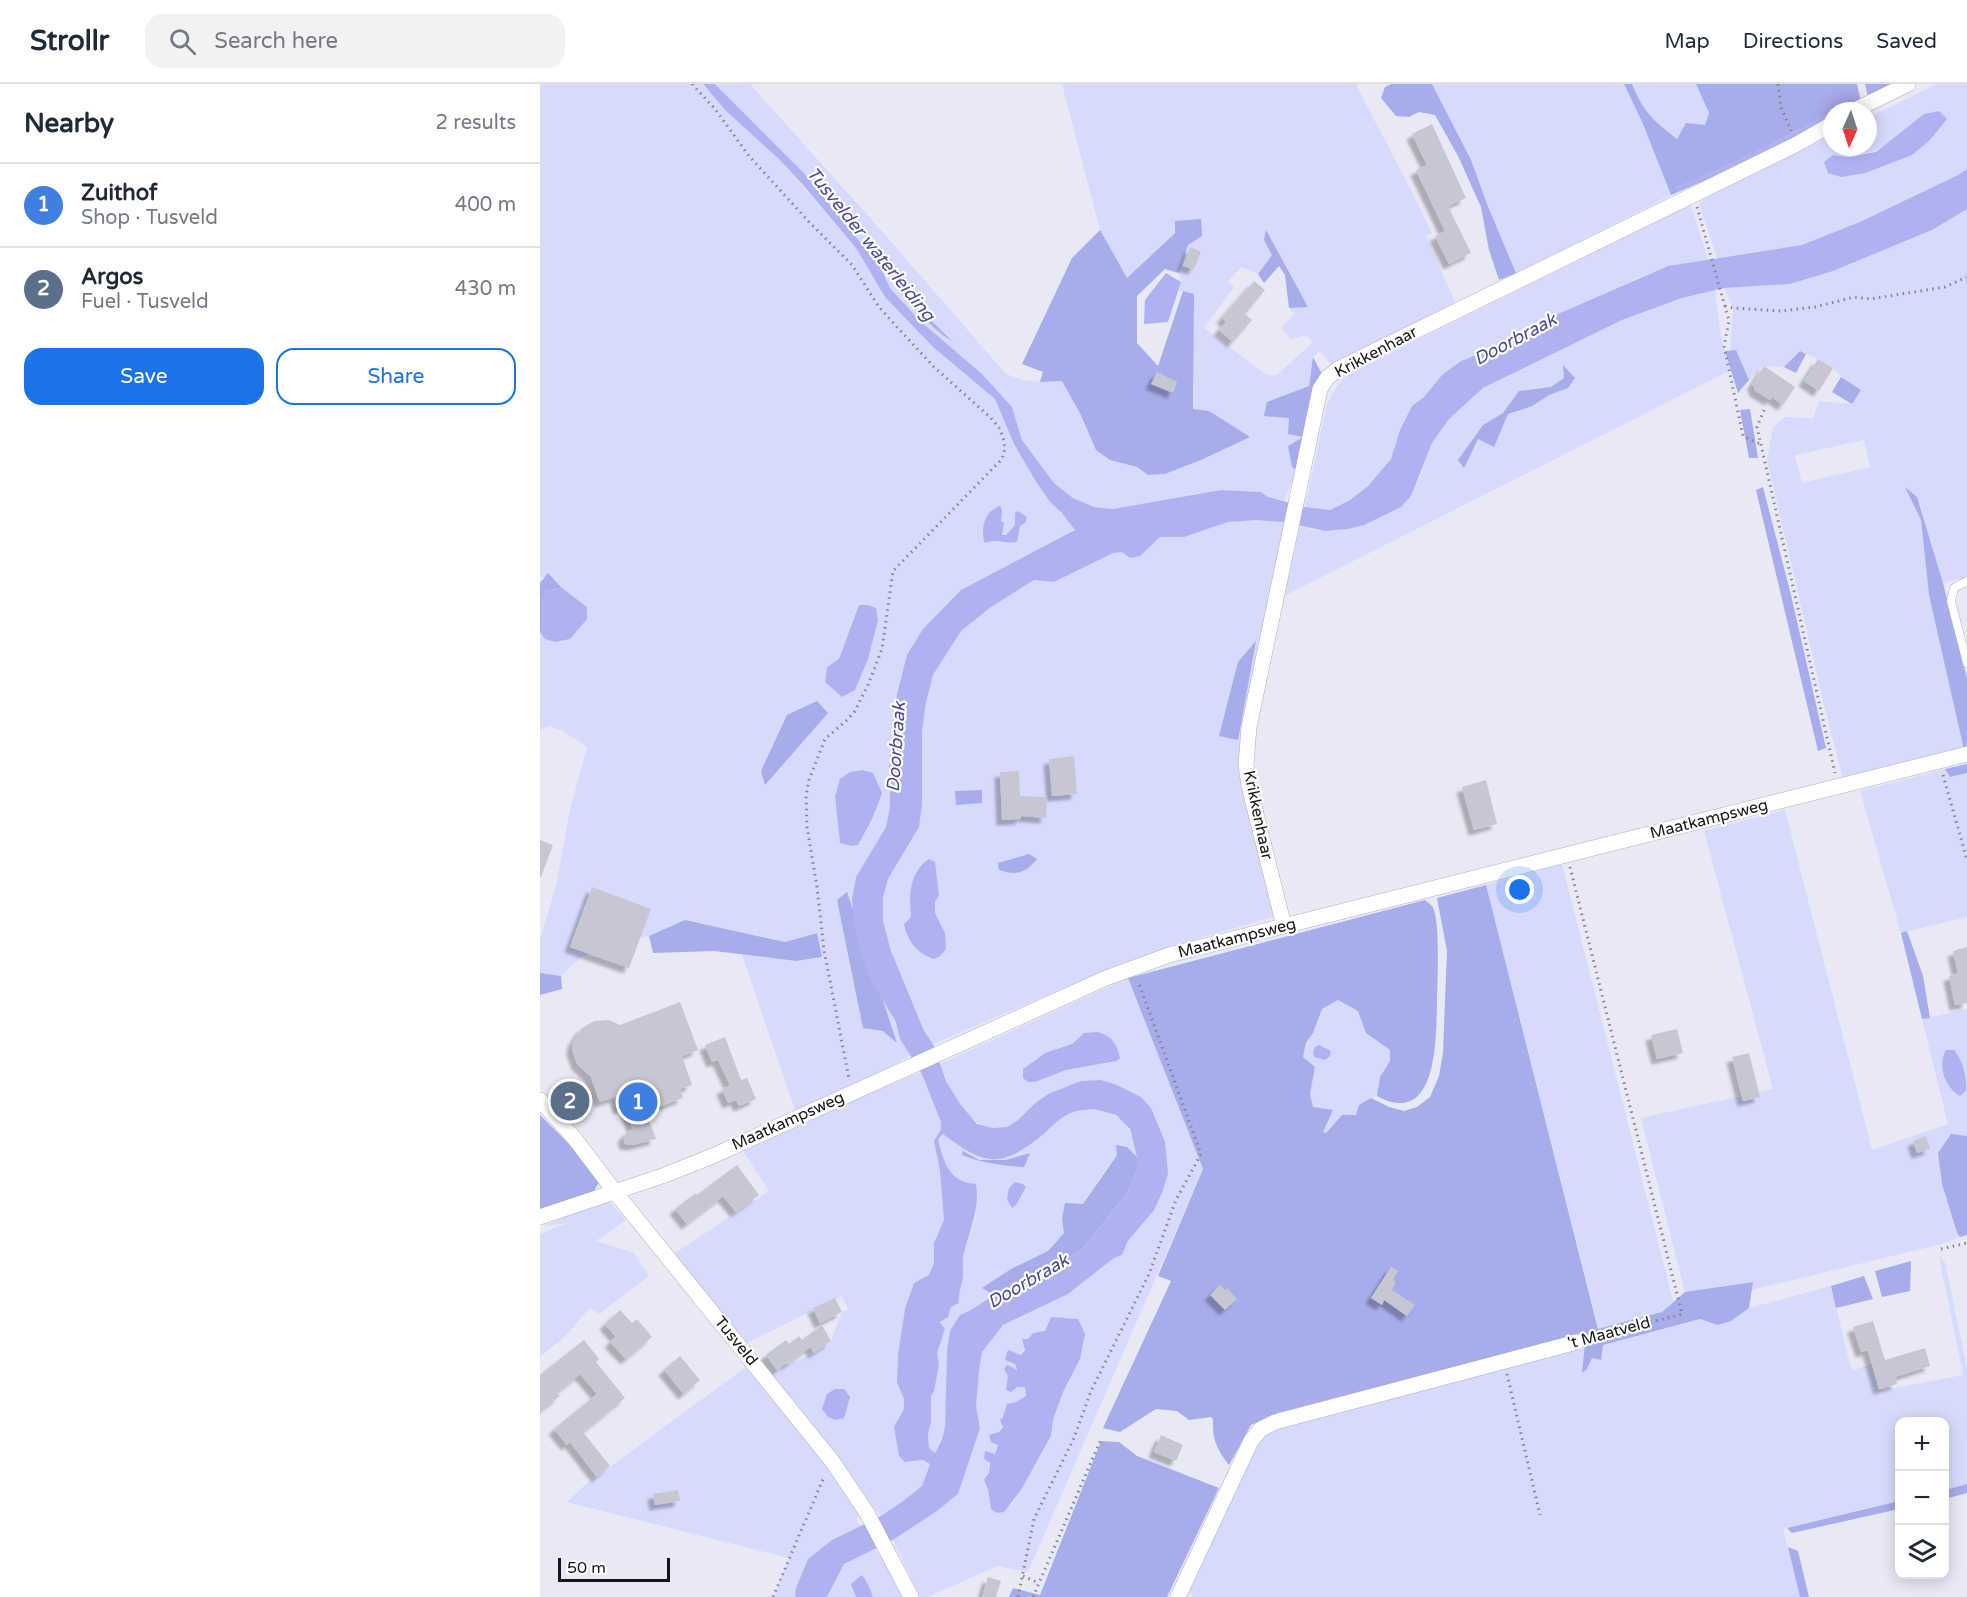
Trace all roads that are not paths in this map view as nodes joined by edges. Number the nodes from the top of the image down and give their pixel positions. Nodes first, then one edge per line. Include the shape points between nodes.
1 (1908, 84) edge
2 (1871, 102) edge
3 (1823, 129) edge
4 (1967, 581) edge
5 (1967, 663) edge
6 (1967, 754) edge
7 (1284, 926) junction
8 (540, 1100) edge
9 (615, 1192) junction
10 (540, 1218) edge
11 (1577, 1342) road end
12 (911, 1597) edge
13 (1178, 1597) edge

1 - 2 street
3 - 7 street, Krikkenhaar via 1338,369 1327,378 1320,389 1250,727 1246,765
4 - 5 lane via 1954,588 1951,601
6 - 7 street, Maatkampsweg
7 - 9 street, Maatkampsweg via 1168,955 1106,978 715,1155
8 - 9 street, Tusveld
9 - 10 street, Maatkampsweg
9 - 12 street, Tusveld via 832,1461 867,1513
11 - 13 street, 't Maatveld via 1275,1422 1261,1429 1251,1441

